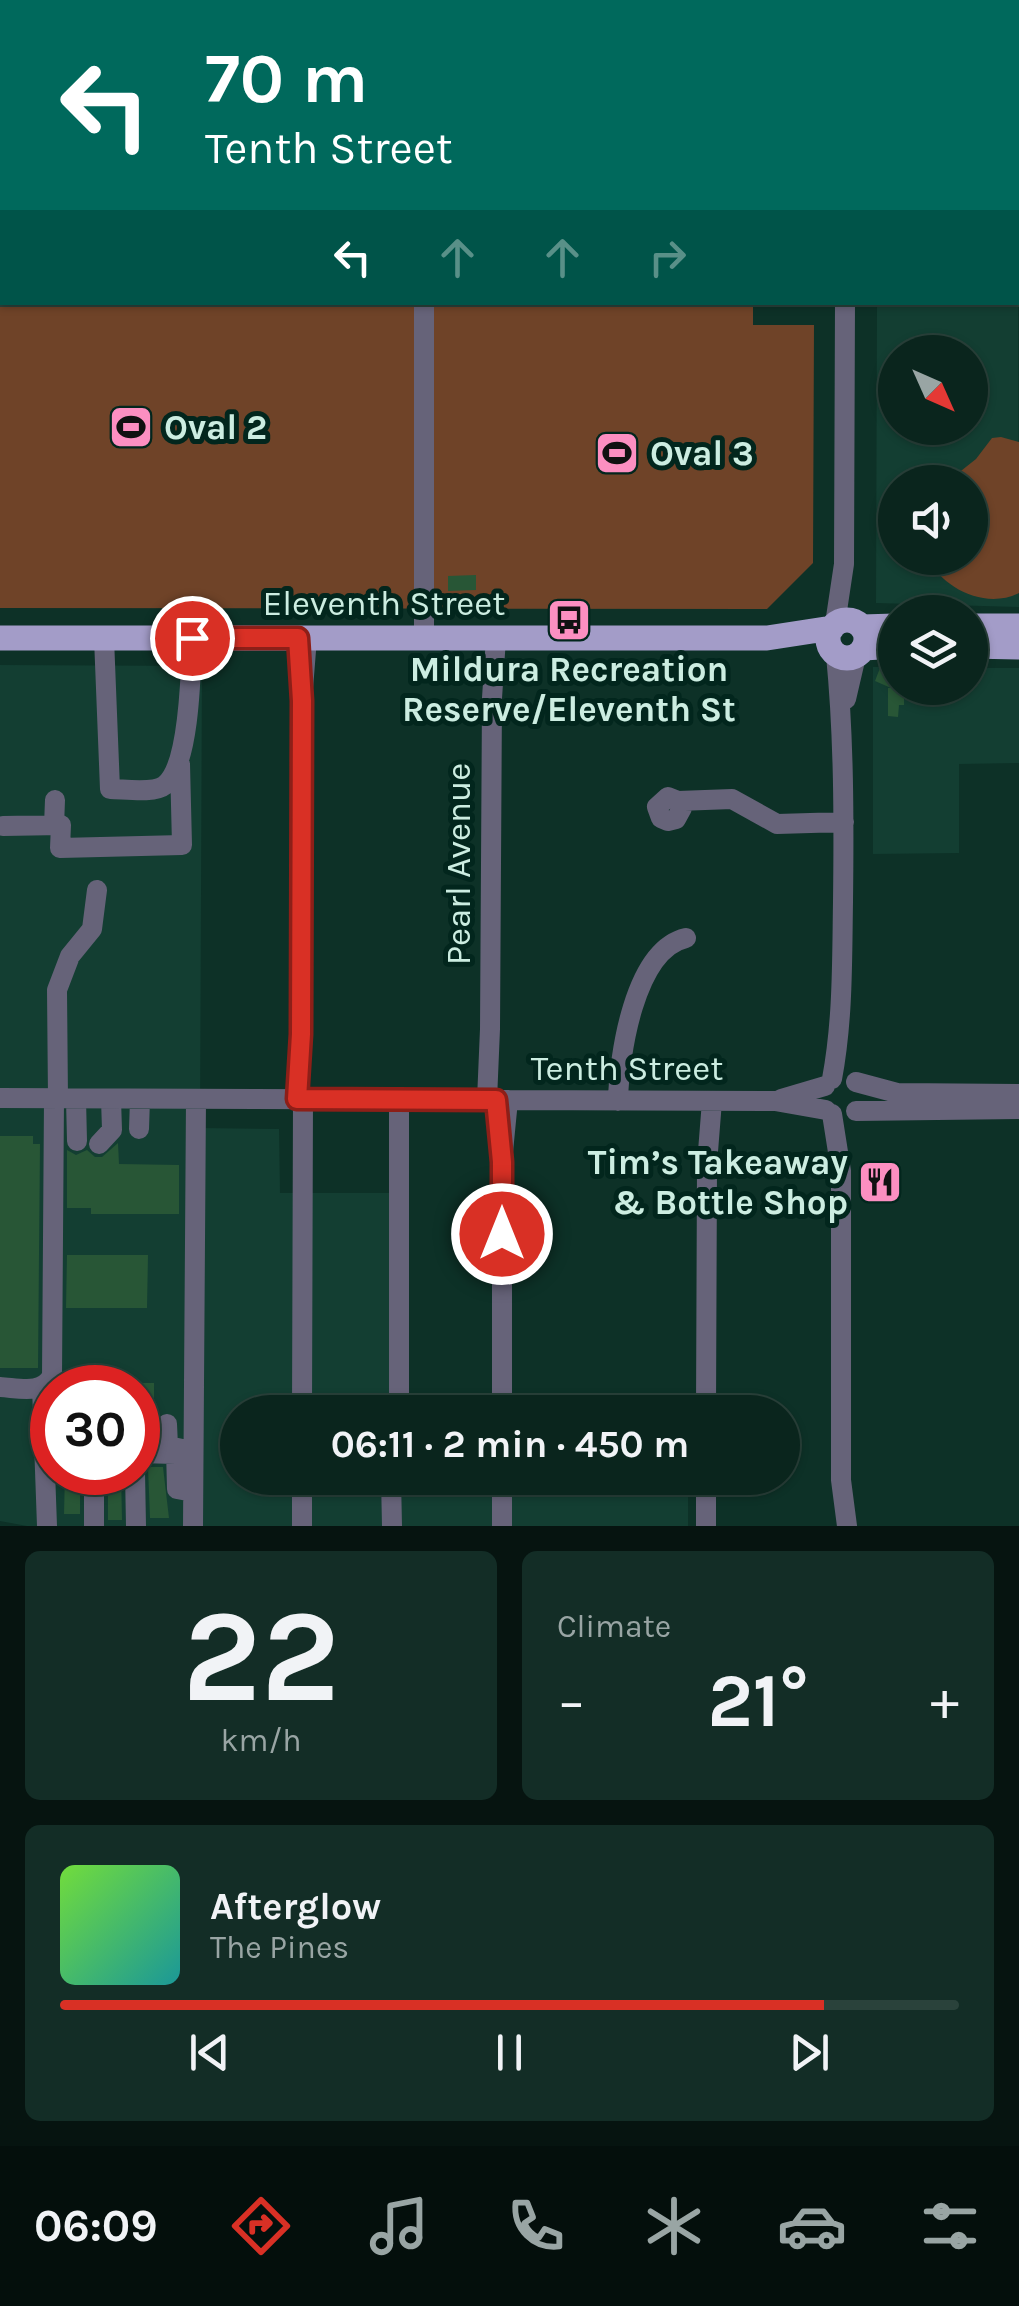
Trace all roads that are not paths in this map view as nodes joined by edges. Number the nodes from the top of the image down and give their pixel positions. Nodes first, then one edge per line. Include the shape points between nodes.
1 (424, 305) edge
2 (845, 305) edge
3 (988, 626) edge
4 (1019, 626) edge
5 (878, 630) edge
6 (0, 638) edge
7 (104, 638) junction
8 (192, 638) junction
9 (302, 638) junction
10 (424, 638) junction
11 (491, 638) junction
12 (846, 638) junction
13 (878, 643) edge
14 (988, 646) edge
15 (1019, 646) edge
16 (180, 753) junction
17 (55, 800) dead end
18 (678, 800) dead end
19 (844, 822) junction
20 (3, 826) dead end
21 (54, 826) junction
22 (97, 890) dead end
23 (686, 938) dead end
24 (841, 1082) junction
25 (1019, 1094) edge
26 (0, 1098) edge
27 (62, 1098) junction
28 (111, 1099) junction
29 (140, 1099) junction
30 (196, 1099) junction
31 (302, 1099) junction
32 (398, 1100) junction
33 (497, 1100) junction
34 (618, 1100) junction
35 (707, 1101) junction
36 (775, 1101) junction
37 (1019, 1109) edge
38 (842, 1112) junction
39 (140, 1129) dead end
40 (52, 1365) edge
41 (0, 1387) edge
42 (30, 1392) edge
43 (302, 1395) edge
44 (399, 1395) edge
45 (502, 1395) edge
46 (706, 1395) edge
47 (167, 1424) dead end
48 (182, 1451) junction
49 (160, 1452) edge
50 (841, 1480) junction
51 (47, 1495) edge
52 (94, 1495) edge
53 (135, 1495) edge
54 (302, 1495) edge
55 (391, 1495) edge
56 (502, 1495) edge
57 (706, 1495) edge
58 (47, 1526) edge
59 (94, 1526) edge
60 (136, 1526) edge
61 (193, 1526) edge
62 (302, 1526) edge
63 (392, 1526) edge
64 (502, 1526) edge
65 (706, 1526) edge
66 (833, 1526) edge
67 (846, 1526) edge

1 - 10 street
2 - 12 street
3 - 4 main road
5 - 12 main road, Eleventh Street
6 - 7 main road, Eleventh Street
7 - 8 main road, Eleventh Street
7 - 16 street via 110,789 164,786
8 - 9 main road, Eleventh Street
8 - 16 street
9 - 10 main road, Eleventh Street
9 - 31 street
10 - 11 main road, Eleventh Street
11 - 12 main road, Eleventh Street
11 - 33 street, Pearl Avenue via 490,1029
12 - 13 main road, Eleventh Street
12 - 19 street
14 - 15 main road
16 - 21 street via 182,845 60,848 61,825
17 - 21 street
18 - 19 street via 732,799 777,824
19 - 24 street
20 - 21 street
22 - 27 street via 92,928 70,956 57,990
23 - 34 street via 663,948 637,999 622,1045
24 - 25 street via 896,1094
24 - 36 street, Tenth Street
24 - 38 street via 822,1098
24 - 38 street via 862,1094
26 - 27 street, Tenth Street
27 - 28 street, Tenth Street
27 - 28 street via 79,1136 112,1130
27 - 40 street
28 - 29 street, Tenth Street
29 - 30 street, Tenth Street
29 - 39 street
30 - 31 street, Tenth Street
30 - 48 street via 187,1150
31 - 32 street, Tenth Street
31 - 43 street
32 - 33 street, Tenth Street
32 - 44 street
33 - 34 street, Tenth Street
33 - 45 street, Pearl Avenue
34 - 35 street, Tenth Street
35 - 36 street, Tenth Street
35 - 46 street
36 - 38 street, Tenth Street
37 - 38 street, Tenth Street
38 - 50 street
41 - 42 street
47 - 48 street via 168,1446
48 - 49 street
48 - 61 street via 180,1493
50 - 66 street
50 - 67 street
51 - 58 street
52 - 59 street
53 - 60 street
54 - 62 street
55 - 63 street
56 - 64 street
57 - 65 street

